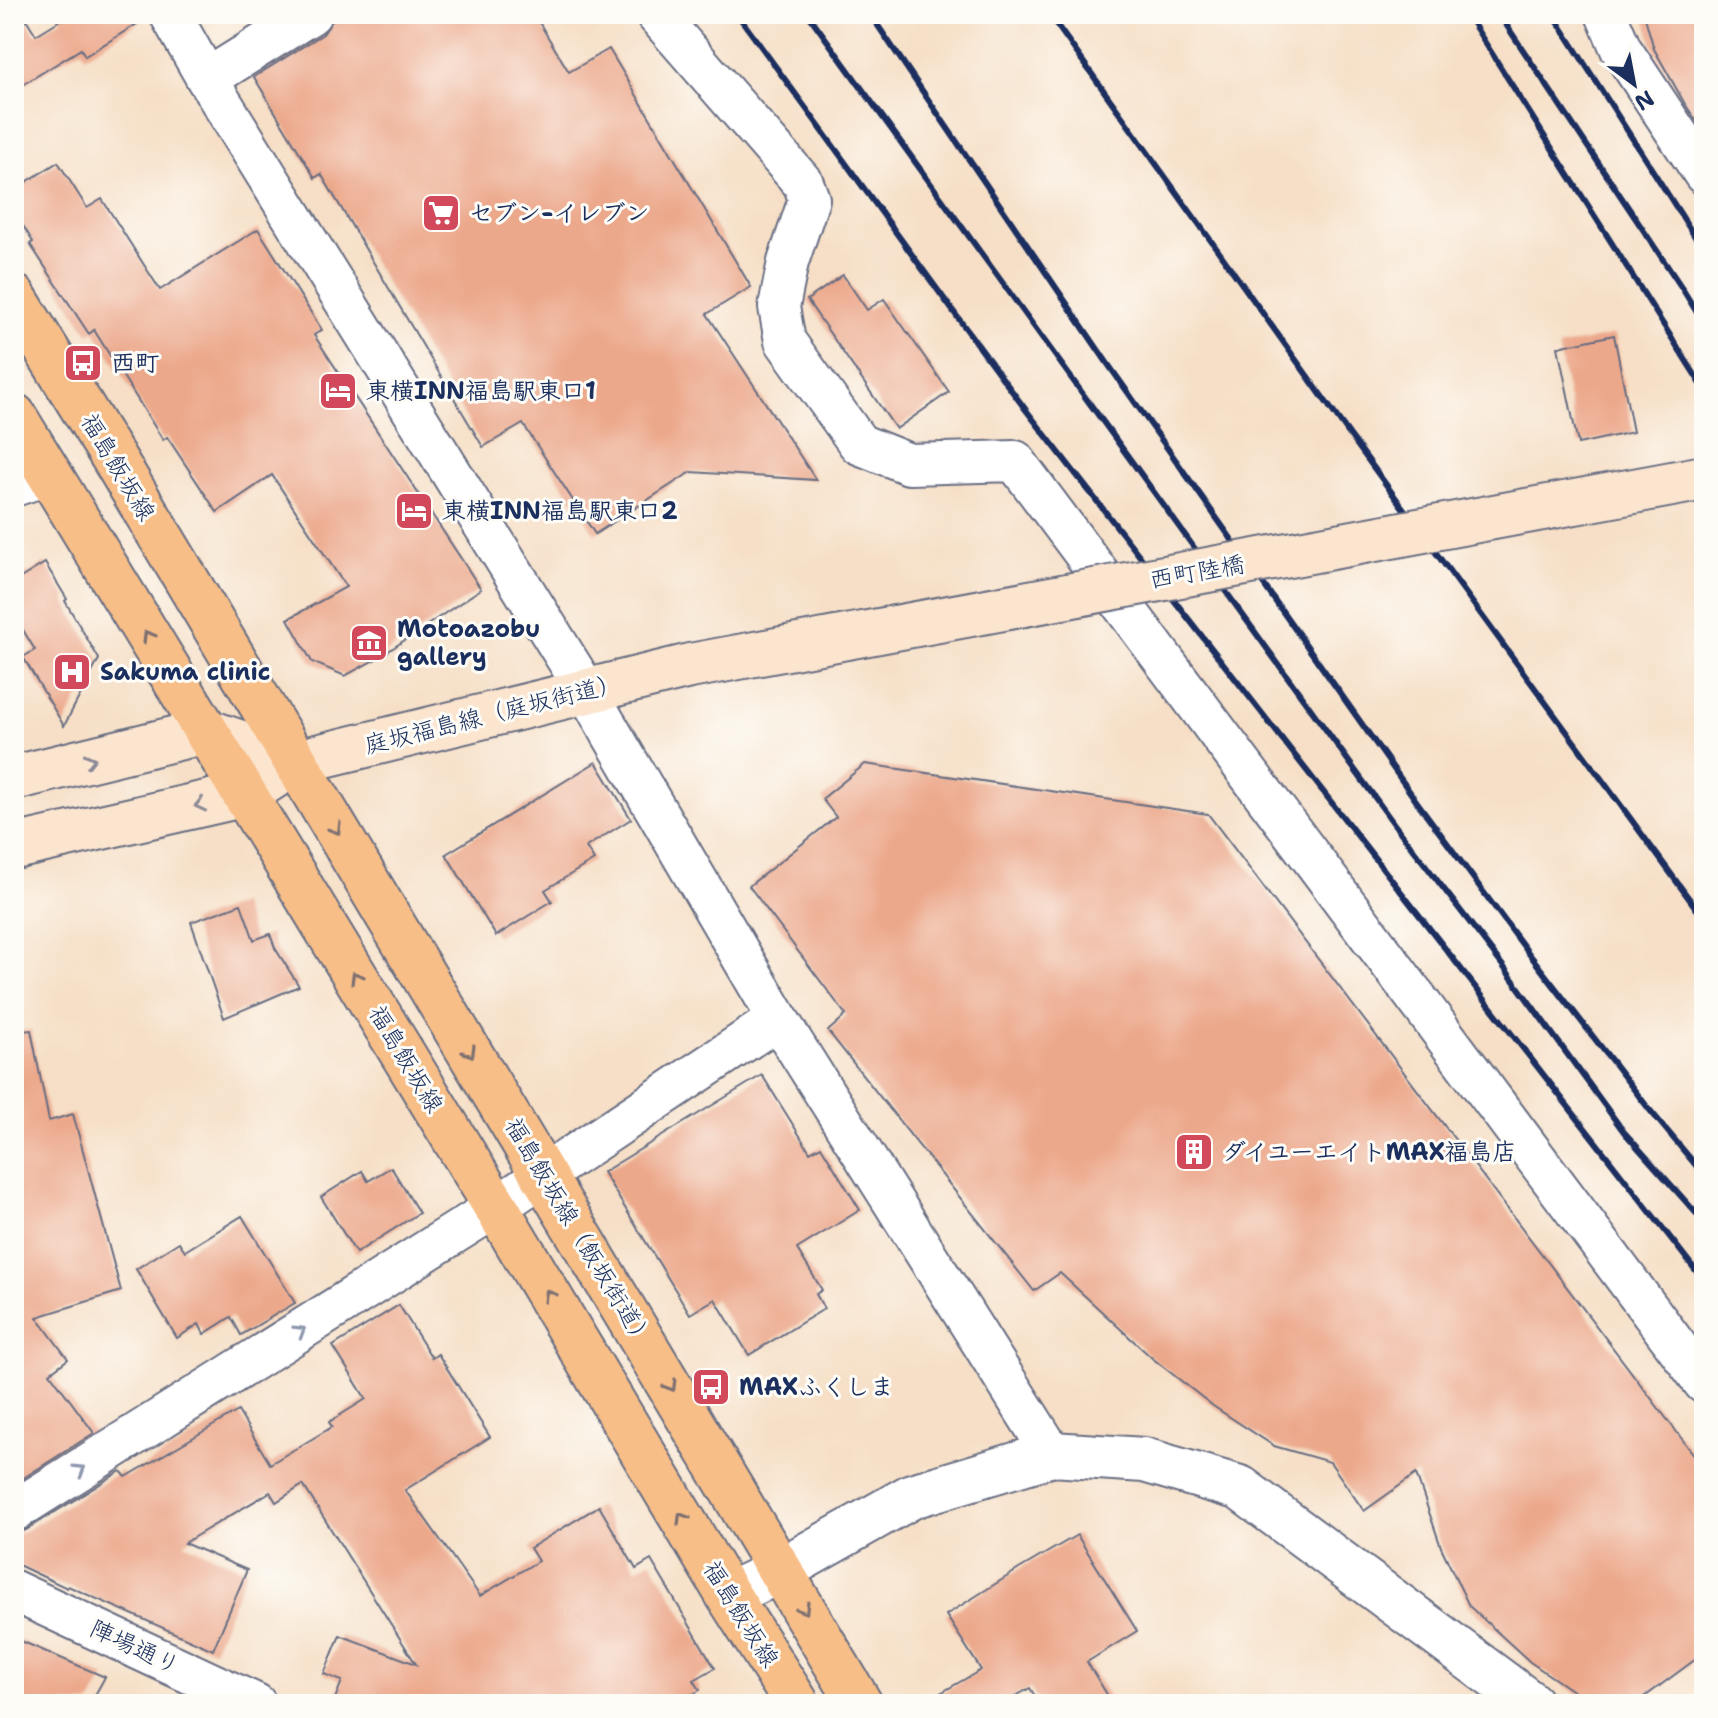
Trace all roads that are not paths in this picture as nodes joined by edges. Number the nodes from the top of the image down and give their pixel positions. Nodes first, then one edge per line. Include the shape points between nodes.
1 (170, 14) edge
2 (311, 14) edge
3 (656, 14) edge
4 (1606, 14) edge
5 (207, 79) junction
6 (1704, 174) edge
7 (14, 297) edge
8 (14, 416) edge
9 (1704, 478) edge
10 (32, 480) edge
11 (690, 666) joint
12 (586, 690) junction
13 (206, 731) junction
14 (296, 762) junction
15 (14, 778) edge
16 (246, 794) junction
17 (14, 847) edge
18 (778, 1019) junction
19 (544, 1175) junction
20 (496, 1207) junction
21 (1704, 1383) edge
22 (1052, 1454) junction
23 (14, 1511) edge
24 (781, 1570) junction
25 (14, 1591) edge
26 (728, 1595) junction
27 (256, 1704) edge
28 (797, 1704) edge
29 (860, 1704) edge
30 (1531, 1704) edge

1 - 5 street
2 - 5 street
3 - 21 street via 803,183 809,199 779,307 785,341 859,444 909,464 1015,461
4 - 6 street via 1621,49
5 - 12 street
7 - 14 main road, 福島飯坂線
8 - 10 main road, 福島飯坂線
9 - 11 main road, 西町陸橋, bridge
13 -> 10 main road, 福島飯坂線
11 - 12 main road, 庭坂福島線（庭坂街道）
12 - 14 main road, 庭坂福島線（庭坂街道）
12 - 18 street
13 - 14 main road
15 -> 13 main road
13 - 16 main road, 福島飯坂線
14 - 16 main road, 庭坂福島線（庭坂街道）
14 -> 19 main road, 福島飯坂線（飯坂街道）
16 -> 17 main road, 庭坂福島線（庭坂街道）
20 -> 16 main road, 福島飯坂線
18 - 19 street
18 - 22 street
19 - 20 street
19 -> 24 main road, 福島飯坂線（飯坂街道）
23 -> 20 street
26 -> 20 main road, 福島飯坂線
22 - 24 street via 912,1496
22 - 30 street via 1144,1460 1240,1488
24 - 26 street
24 -> 29 main road, 福島飯坂線（飯坂街道）
25 - 27 street, 陣場通り
26 - 28 main road, 福島飯坂線

